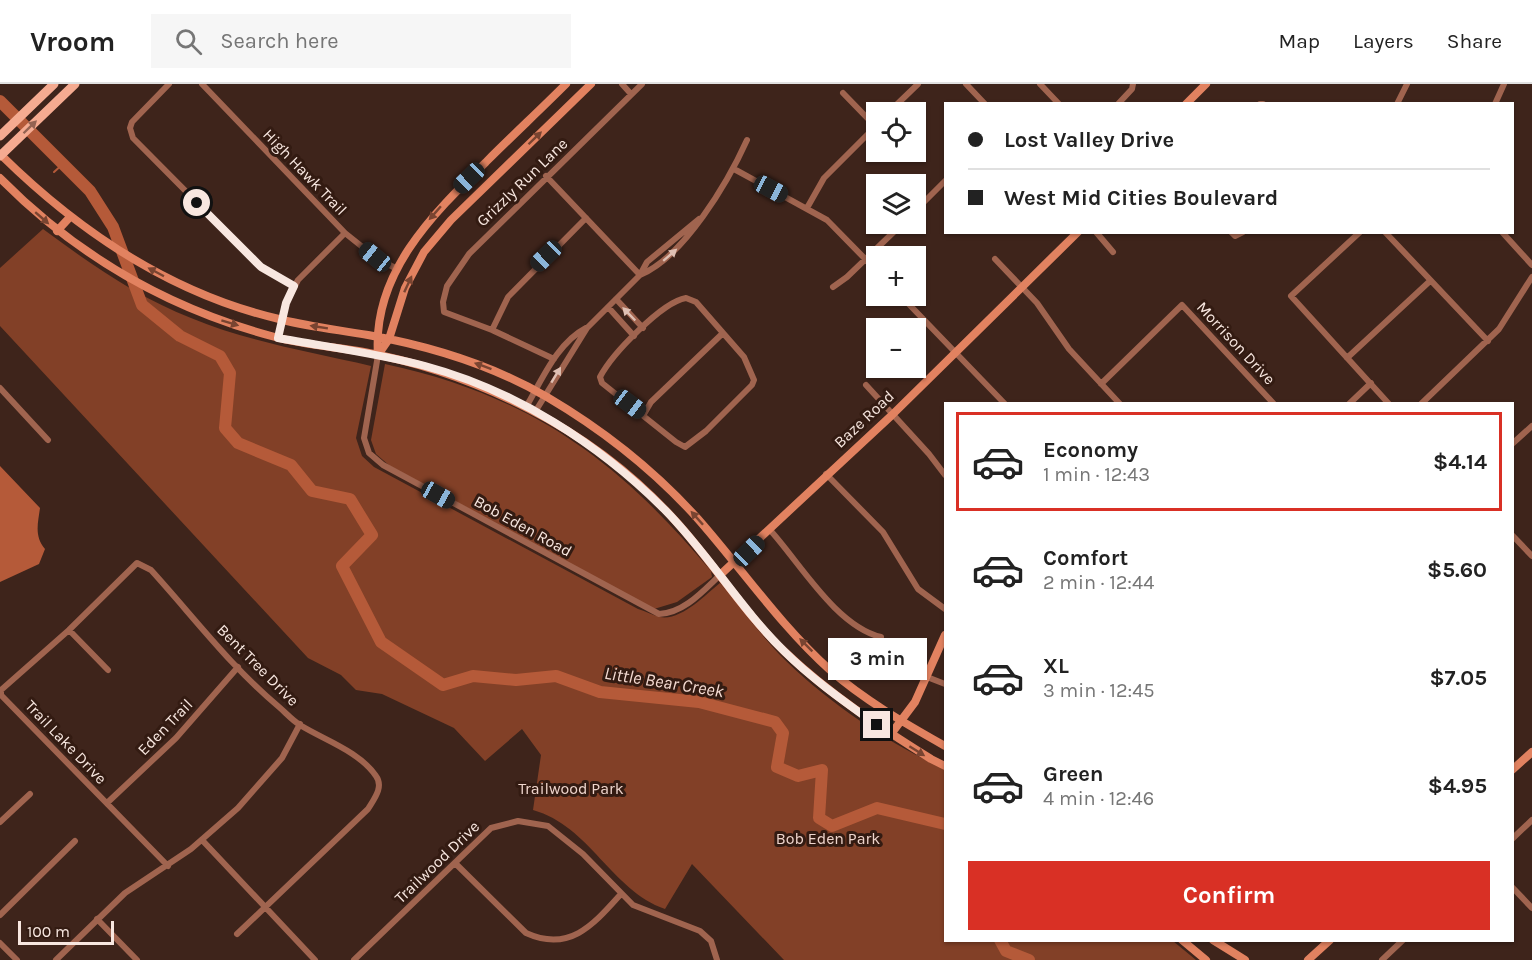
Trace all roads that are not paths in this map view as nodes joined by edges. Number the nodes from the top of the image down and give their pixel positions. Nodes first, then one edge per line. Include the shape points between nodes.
1 (54, 84) edge
2 (75, 84) edge
3 (169, 84) edge
4 (202, 84) edge
5 (566, 84) edge
6 (591, 84) edge
7 (622, 84) edge
8 (642, 84) edge
9 (918, 84) edge
10 (966, 84) edge
11 (1040, 84) edge
12 (1133, 84) edge
13 (1206, 84) edge
14 (1407, 84) edge
15 (1504, 84) edge
16 (843, 93) dead end
17 (632, 94) junction
18 (899, 102) edge
19 (983, 102) edge
20 (1057, 102) edge
21 (1120, 102) edge
22 (1188, 102) edge
23 (1398, 102) edge
24 (1496, 102) edge
25 (866, 116) edge
26 (2, 134) edge
27 (866, 136) edge
28 (747, 140) dead end
29 (0, 155) edge
30 (734, 169) junction
31 (546, 176) junction
32 (0, 178) edge
33 (944, 182) edge
34 (926, 200) edge
35 (807, 208) junction
36 (70, 217) junction
37 (586, 218) junction
38 (699, 219) junction
39 (57, 231) junction
40 (345, 233) junction
41 (891, 234) edge
42 (1076, 234) edge
43 (1098, 234) edge
44 (1358, 234) edge
45 (1387, 234) edge
46 (1504, 234) edge
47 (1113, 252) dead end
48 (865, 259) junction
49 (995, 259) dead end
50 (1532, 265) edge
51 (397, 269) junction
52 (640, 274) junction
53 (1532, 277) edge
54 (1430, 280) junction
55 (294, 286) junction
56 (833, 287) dead end
57 (1022, 287) junction
58 (615, 299) junction
59 (911, 306) edge
60 (608, 307) junction
61 (282, 320) junction
62 (587, 328) junction
63 (643, 328) junction
64 (492, 330) junction
65 (723, 333) junction
66 (377, 336) junction
67 (634, 336) junction
68 (278, 338) junction
69 (389, 339) junction
70 (1488, 341) junction
71 (955, 352) junction
72 (378, 355) junction
73 (1347, 358) junction
74 (554, 359) junction
75 (1371, 383) junction
76 (1101, 384) junction
77 (866, 385) dead end
78 (0, 388) edge
79 (536, 391) junction
80 (544, 395) junction
81 (1003, 402) edge
82 (1118, 402) edge
83 (1272, 402) edge
84 (1351, 402) edge
85 (1387, 402) edge
86 (1423, 402) edge
87 (526, 407) junction
88 (535, 412) junction
89 (644, 414) junction
90 (892, 415) junction
91 (1532, 426) edge
92 (48, 441) dead end
93 (1514, 442) edge
94 (826, 474) junction
95 (944, 474) edge
96 (770, 530) junction
97 (1514, 537) edge
98 (1531, 554) edge
99 (734, 563) junction
100 (133, 564) joint
101 (720, 575) junction
102 (944, 608) edge
103 (69, 630) junction
104 (944, 637) edge
105 (881, 638) dead end
106 (238, 667) junction
107 (108, 670) dead end
108 (927, 677) junction
109 (944, 684) edge
110 (901, 721) junction
111 (300, 724) junction
112 (891, 734) junction
113 (944, 745) edge
114 (1532, 752) edge
115 (944, 764) edge
116 (1514, 768) edge
117 (30, 794) dead end
118 (107, 803) junction
119 (1532, 820) edge
120 (0, 822) edge
121 (1514, 836) edge
122 (202, 840) junction
123 (75, 841) dead end
124 (455, 863) junction
125 (168, 866) junction
126 (1514, 889) edge
127 (621, 894) junction
128 (265, 907) junction
129 (1532, 908) edge
130 (0, 915) edge
131 (98, 920) junction
132 (237, 934) dead end
133 (1184, 942) edge
134 (1216, 942) edge
135 (1328, 942) edge
136 (1400, 942) edge
137 (0, 943) edge
138 (17, 960) edge
139 (56, 960) edge
140 (136, 960) edge
141 (315, 960) edge
142 (354, 960) edge
143 (717, 960) edge
144 (1206, 960) edge
145 (1245, 960) edge
146 (1308, 960) edge
147 (1382, 960) edge

1 - 26 main road
29 -> 2 main road
3 - 55 street via 132,122 133,138 261,267
4 - 40 street, High Hawk Trail
5 -> 51 main road via 437,210
69 -> 6 main road via 405,288 424,252 451,220
7 - 17 street
8 - 17 street, Grizzly Run Lane
9 - 18 street
10 - 19 street
11 - 20 street
12 - 21 street
13 - 22 main road
14 - 23 street
15 - 24 street
16 - 25 street
17 - 31 street, Grizzly Run Lane
27 - 35 street via 824,178
28 - 30 street
29 - 36 main road
30 - 35 street
30 - 38 street
31 - 37 street
31 - 64 street, Grizzly Run Lane via 469,254 447,286 444,312
32 -> 39 main road
33 - 34 street
35 - 48 street via 827,220
36 - 39 main road
61 -> 36 main road via 201,294 111,247
37 - 52 street
37 - 64 street via 508,297
38 - 52 street via 647,262
52 -> 38 street via 652,270 695,230
39 -> 68 main road via 123,276 211,317
40 - 51 street, High Hawk Trail
40 - 55 street
41 - 48 street
42 - 57 main road, Baze Road
43 - 47 street
44 - 73 street via 1291,296
45 - 54 street
46 - 50 street
48 - 56 street
49 - 57 street
51 - 66 main road
52 - 58 street
53 - 70 street via 1507,321
54 - 70 street
54 - 73 street
55 - 61 street
57 - 71 main road, Baze Road
57 - 76 street
58 - 60 street
63 -> 58 street
59 - 71 street
60 - 62 street
60 - 67 street
66 -> 61 main road
61 - 68 street
62 - 74 street via 574,334
80 -> 62 street
63 - 65 street via 674,300 686,298 696,302
63 - 67 street
64 - 74 street
65 - 89 street via 651,402
65 - 89 street via 744,357 754,380 752,385 685,447
66 - 69 main road
66 - 72 main road
67 - 89 street via 600,377 602,383
68 - 72 main road
69 - 72 main road
79 -> 69 main road via 490,368
70 - 86 street
71 - 81 street
71 - 90 main road, Baze Road
72 - 87 main road via 465,379
72 - 101 street, Bob Eden Road via 364,438 369,453 383,465 659,614 682,607
73 - 75 street
74 - 79 street
75 - 84 street
75 - 85 street
76 - 82 street
76 - 83 street, Morrison Drive via 1182,305
77 - 90 street
78 - 92 street
79 - 80 main road
79 - 87 street
80 - 88 street
99 -> 80 main road via 685,505 637,459
87 - 88 main road
88 - 101 main road via 601,453 632,479 665,509
90 - 94 main road, Baze Road
90 - 95 street
91 - 93 street
94 - 96 main road, Baze Road
94 - 102 street via 883,532 918,589
96 - 99 main road, Baze Road
96 - 105 street via 831,604 860,628
97 - 98 street
99 - 101 main road, Baze Road
110 -> 99 main road via 831,671 782,622
100 - 103 street, Trail Lake Drive
100 - 106 street, Bent Tree Drive via 143,564 150,570
101 - 112 main road via 784,651 849,706
103 - 107 street
103 - 118 street, Trail Lake Drive via 1,688 1,695
104 - 108 main road
106 - 111 street, Bent Tree Drive
106 - 118 street, Eden Trail via 176,738
108 - 109 street
108 - 110 main road
110 - 112 main road
110 - 113 main road
111 - 122 street via 265,780
111 - 128 street, Bent Tree Drive via 376,775 378,793 368,809
112 -> 115 main road
114 - 116 main road
117 - 120 street
118 - 125 street, Trail Lake Drive
119 - 121 street
122 - 125 street
122 - 128 street
123 - 130 street
124 - 127 street, Trailwood Drive via 491,828 506,822 535,822 566,838
124 - 127 street via 526,933 538,938 574,936 598,919
124 - 142 street, Trailwood Drive
125 - 131 street via 125,893
126 - 129 street
127 - 143 street, Trailwood Drive via 645,912 700,931 711,941
128 - 132 street
128 - 141 street
131 - 139 street
131 - 140 street
133 - 144 main road
134 - 145 main road
135 - 146 main road
136 - 147 street
137 - 138 street

